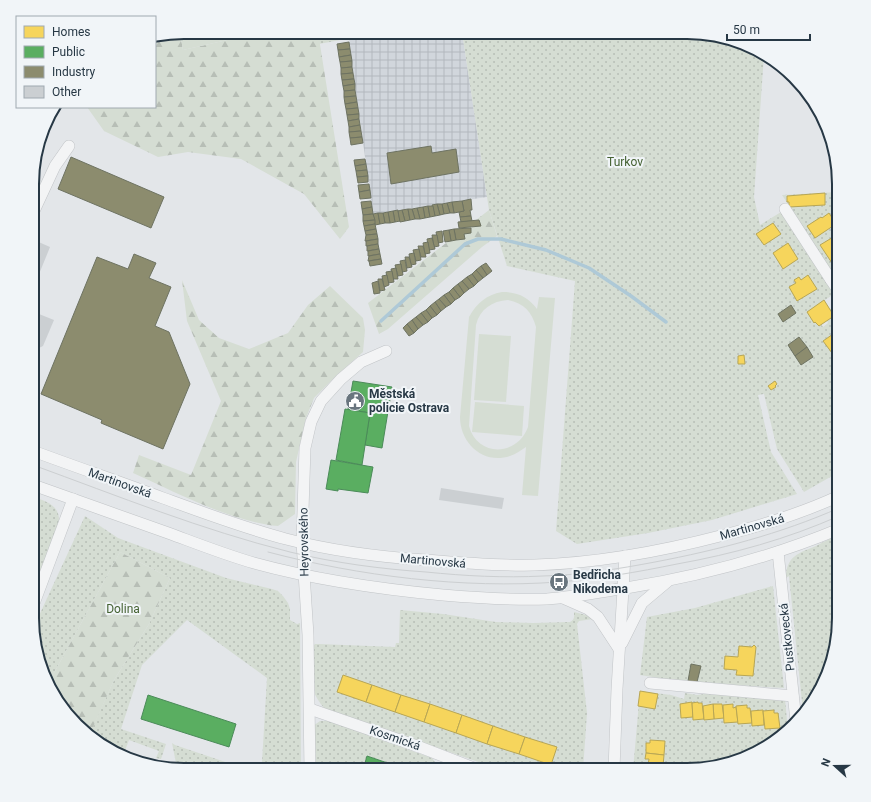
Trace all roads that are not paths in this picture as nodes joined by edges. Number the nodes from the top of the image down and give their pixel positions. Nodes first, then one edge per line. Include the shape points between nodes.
1 (69, 146) dead end
2 (39, 200) edge
3 (785, 210) dead end
4 (832, 274) edge
5 (386, 351) dead end
6 (39, 453) edge
7 (39, 487) edge
8 (73, 499) junction
9 (832, 499) edge
10 (832, 532) edge
11 (302, 542) junction
12 (778, 552) junction
13 (625, 556) junction
14 (304, 575) junction
15 (669, 581) junction
16 (624, 588) junction
17 (39, 593) edge
18 (562, 598) junction
19 (619, 649) junction
20 (650, 683) dead end
21 (793, 696) junction
22 (310, 709) junction
23 (795, 715) edge
24 (310, 763) edge
25 (461, 763) edge
26 (614, 763) edge

1 - 2 street via 55,166
3 - 4 street
5 - 11 street, Heyrovského via 361,362 340,379 321,400 311,422 305,448
6 - 11 street, Martinovská via 259,532
7 - 8 street
8 - 14 street via 232,556
8 - 17 street
9 - 13 street, Martinovská via 794,515 758,526 680,546
10 - 12 street
11 - 13 street, Martinovská via 386,557 476,564 550,564
11 - 14 street, Heyrovského
12 - 15 street
12 - 21 street, Pustkovecká
13 - 16 street
14 - 18 street via 362,586 462,597
14 - 22 street, Heyrovského
15 - 16 street
15 - 19 street via 642,603
16 - 18 street
16 - 19 street
18 - 19 street via 588,609 598,617
19 - 26 street
20 - 21 street
21 - 23 street, Pustkovecká
22 - 24 street, Heyrovského
22 - 25 street, Kosmická

